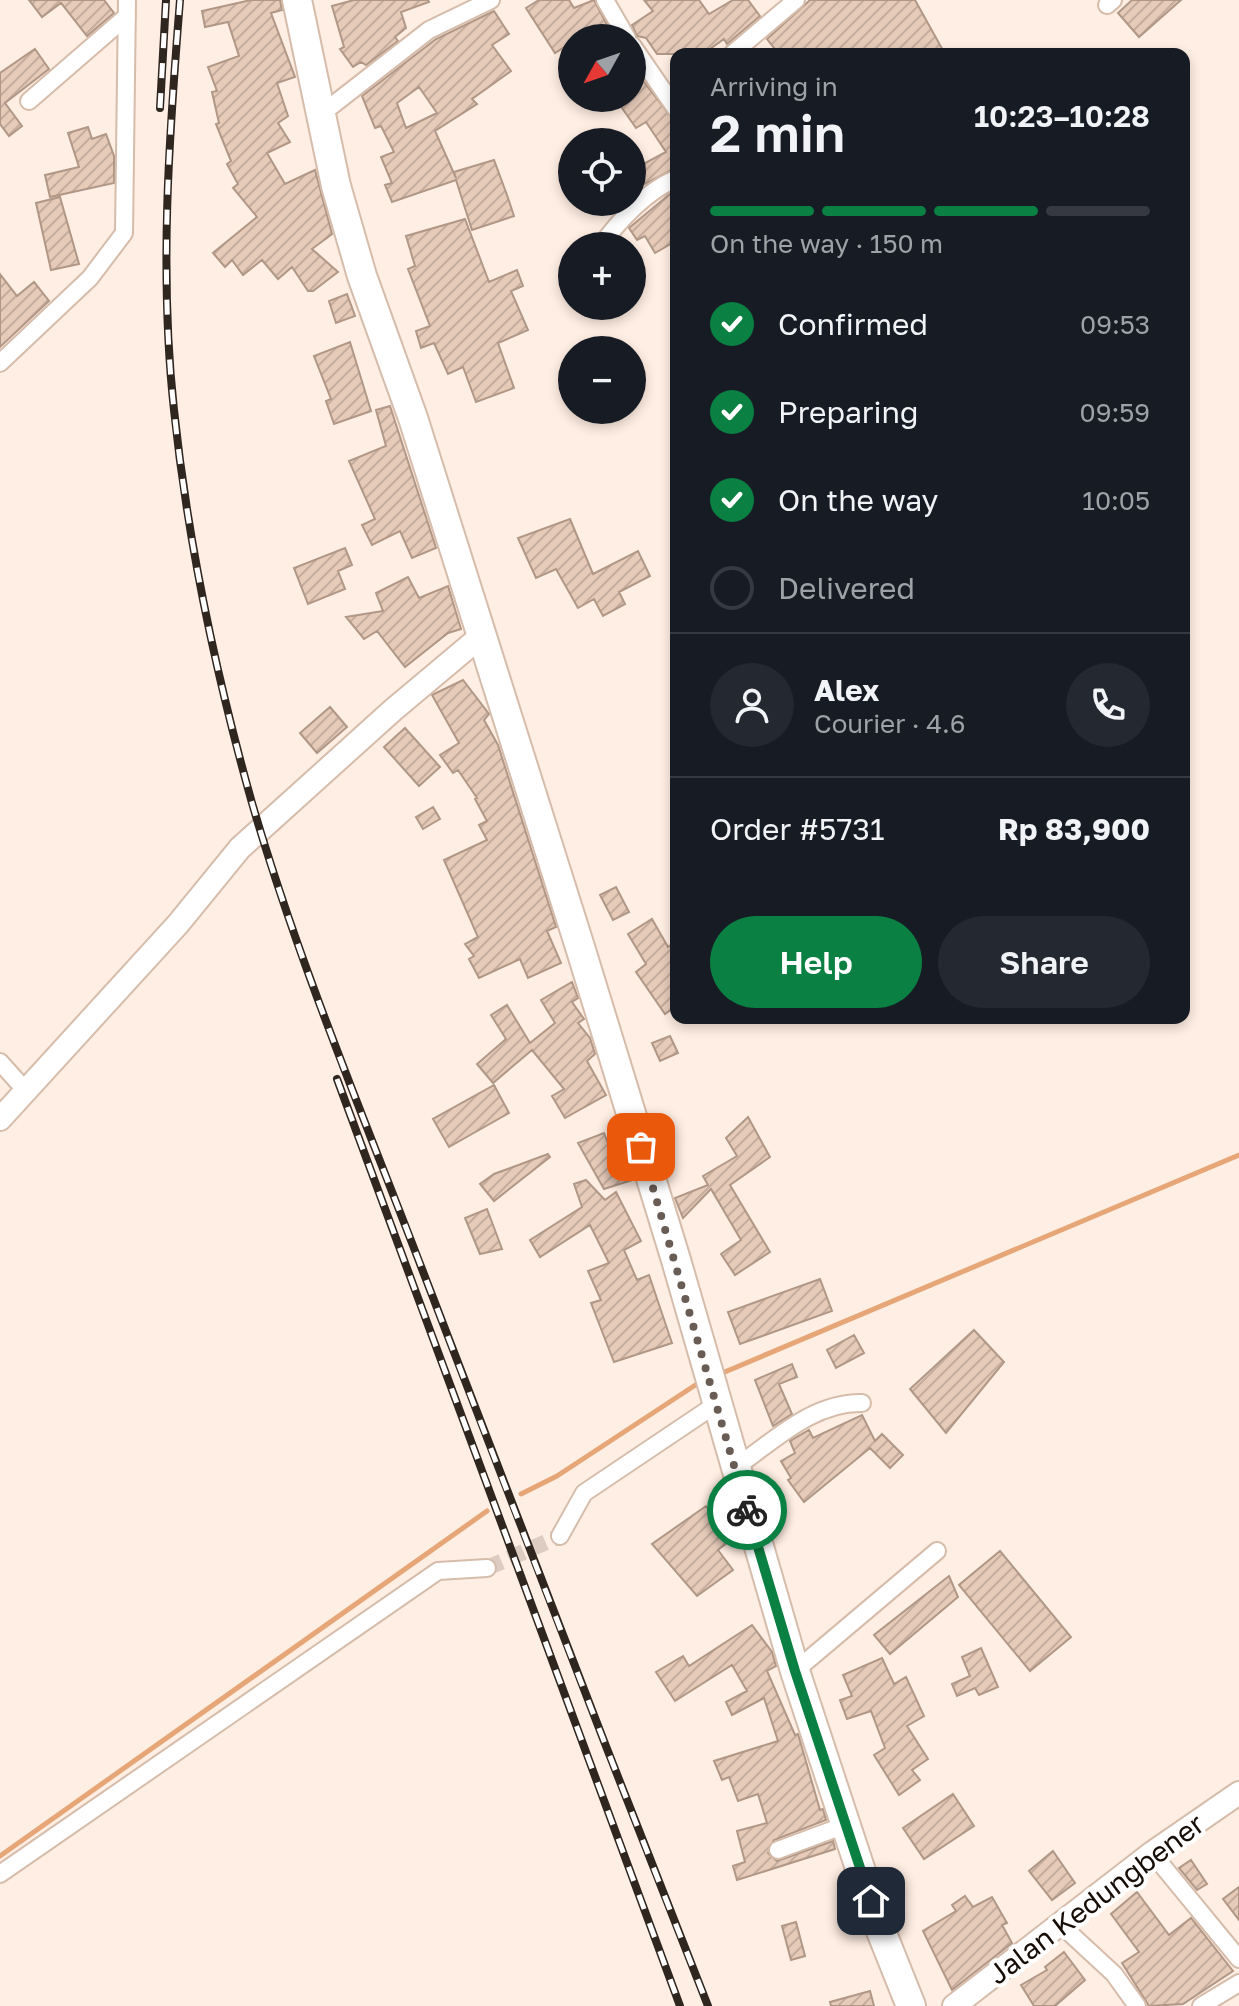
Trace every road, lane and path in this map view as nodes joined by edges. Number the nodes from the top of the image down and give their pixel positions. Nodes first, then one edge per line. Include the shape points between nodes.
1 (297, 0) edge
2 (491, 0) edge
3 (605, 0) edge
4 (789, 2) edge
5 (470, 4) edge
6 (127, 8) edge
7 (619, 24) edge
8 (739, 48) edge
9 (646, 64) edge
10 (670, 97) edge
11 (29, 101) dead end
12 (320, 115) junction
13 (670, 181) edge
14 (610, 232) edge
15 (3, 353) edge
16 (480, 637) junction
17 (0, 1062) edge
18 (26, 1091) junction
19 (0, 1119) edge
20 (713, 1399) junction
21 (862, 1403) dead end
22 (736, 1467) junction
23 (560, 1536) tunnel mouth
24 (937, 1551) dead end
25 (487, 1568) tunnel mouth
26 (795, 1671) junction
27 (1238, 1795) edge
28 (848, 1824) junction
29 (778, 1850) dead end
30 (1152, 1853) junction
31 (0, 1874) edge
32 (1061, 1925) junction
33 (1239, 1959) edge
34 (1239, 1983) edge
35 (911, 2006) edge
36 (954, 2006) edge
37 (1137, 2006) edge
38 (1201, 2006) edge

1 - 12 highway
2 - 5 street
3 - 7 street
4 - 8 street
5 - 12 street
6 - 11 street
6 - 15 street via 124,233 90,278
9 - 10 street
12 - 16 highway via 362,276 413,418
13 - 14 street
16 - 18 main road via 240,848
16 - 20 highway via 580,947
17 - 18 street
18 - 19 main road
20 - 22 highway
20 - 23 street via 584,1493
21 - 22 street via 819,1410
22 - 26 highway
24 - 26 street
25 - 31 street via 438,1571
26 - 28 highway
27 - 30 main road, Jalan Kedungbener
28 - 29 street
28 - 35 highway via 879,1926
30 - 32 main road, Jalan Kedungbener
30 - 33 street
32 - 36 main road, Jalan Kedungbener
32 - 37 street via 1114,1974
34 - 38 street

